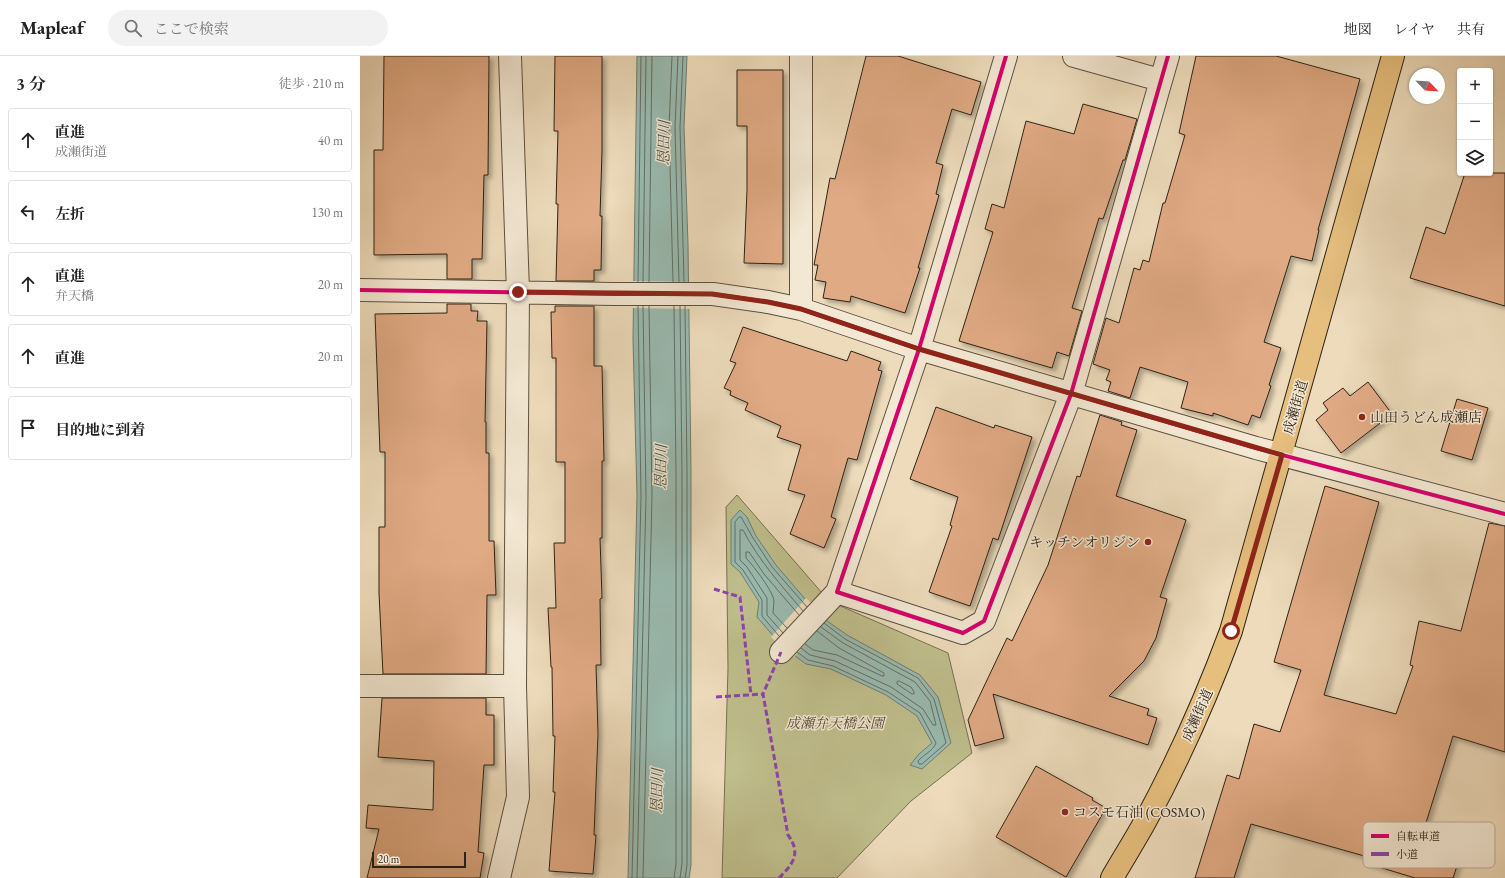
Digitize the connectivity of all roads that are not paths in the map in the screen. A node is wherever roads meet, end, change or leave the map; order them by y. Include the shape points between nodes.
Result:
1 (510, 56) edge
2 (801, 56) edge
3 (1006, 56) edge
4 (1074, 56) edge
5 (1168, 56) edge
6 (1392, 56) edge
7 (1160, 80) junction
8 (360, 290) edge
9 (518, 292) junction
10 (801, 309) junction
11 (919, 349) junction
12 (1071, 394) junction
13 (1282, 455) junction
14 (1505, 514) edge
15 (837, 592) junction
16 (781, 652) dead end
17 (360, 686) edge
18 (515, 686) junction
19 (499, 878) edge
20 (1112, 878) edge

1 - 9 street
2 - 10 street
3 - 11 street
4 - 7 street
5 - 7 street
6 - 13 main road, 成瀬街道
7 - 12 street
8 - 9 street
9 - 10 street via 712,294
9 - 18 street
10 - 11 street
11 - 12 street
11 - 15 street
12 - 13 street
12 - 15 street via 984,621 962,633
13 - 14 street
13 - 20 main road, 成瀬街道 via 1231,631 1214,676 1167,779
15 - 16 street
17 - 18 street
18 - 19 street via 518,796

